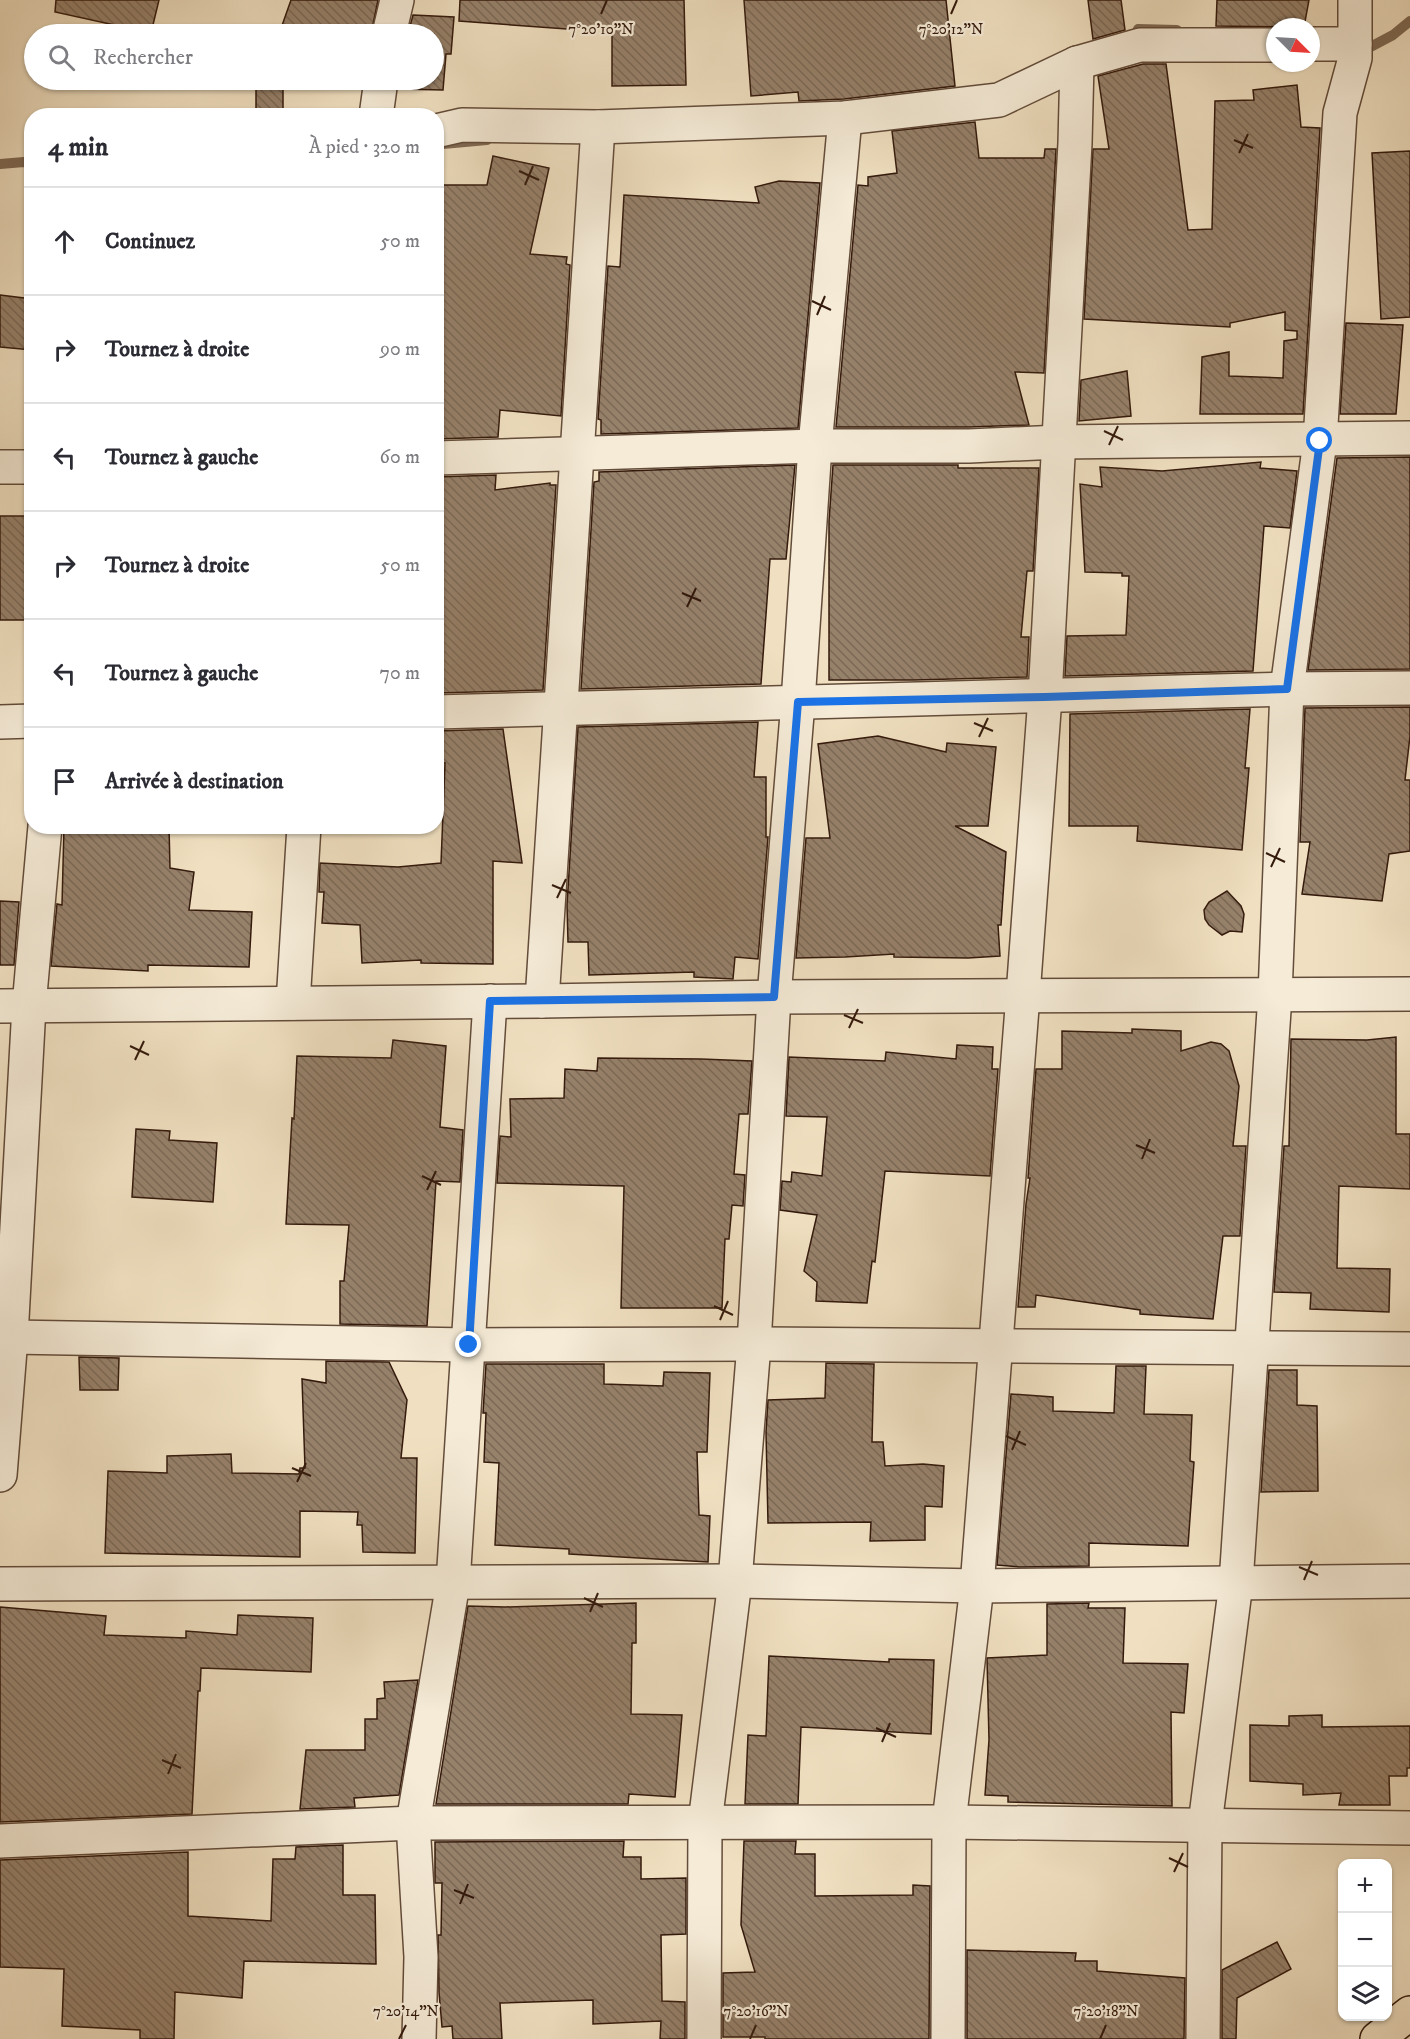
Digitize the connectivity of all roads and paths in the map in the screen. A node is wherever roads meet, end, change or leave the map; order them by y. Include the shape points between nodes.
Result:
1 (397, 0) edge
2 (1355, 0) edge
3 (391, 24) edge
4 (1266, 45) edge
5 (1320, 46) edge
6 (1355, 51) junction
7 (1077, 63) junction
8 (380, 90) edge
9 (377, 108) edge
10 (845, 118) junction
11 (598, 127) junction
12 (444, 129) edge
13 (1410, 438) edge
14 (1320, 441) junction
15 (1059, 442) junction
16 (815, 446) junction
17 (576, 455) junction
18 (444, 458) edge
19 (0, 467) edge
20 (24, 467) edge
21 (1410, 688) edge
22 (1287, 689) junction
23 (1045, 697) junction
24 (798, 702) junction
25 (561, 710) junction
26 (444, 712) edge
27 (0, 722) edge
28 (24, 722) edge
29 (44, 834) edge
30 (304, 834) edge
31 (1410, 994) edge
32 (1023, 995) junction
33 (1275, 995) junction
34 (774, 997) junction
35 (490, 1001) junction
36 (542, 1001) junction
37 (293, 1003) junction
38 (15, 1006) edge
39 (11, 1337) junction
40 (754, 1344) junction
41 (469, 1345) junction
42 (995, 1346) junction
43 (1250, 1347) junction
44 (1410, 1349) edge
45 (0, 1475) edge
46 (735, 1581) junction
47 (1410, 1581) edge
48 (453, 1583) junction
49 (1236, 1583) junction
50 (0, 1584) edge
51 (977, 1586) junction
52 (705, 1822) junction
53 (949, 1822) junction
54 (413, 1823) junction
55 (1205, 1824) junction
56 (1410, 1828) edge
57 (0, 1841) edge
58 (1410, 2013) edge
59 (419, 2039) edge
60 (704, 2039) edge
61 (948, 2039) edge
62 (1203, 2039) edge
63 (1377, 2039) edge

1 - 3 street
2 - 6 street
4 - 7 street via 1140,45
5 - 6 street
6 - 14 street via 1340,113
7 - 10 street via 999,100
7 - 15 street
8 - 9 street
10 - 11 street
10 - 16 street
11 - 12 street via 462,125
11 - 17 street
13 - 14 street
14 - 15 street
14 - 22 street
15 - 16 street
15 - 23 street
16 - 17 street
16 - 24 street
17 - 18 street
17 - 25 street
19 - 20 street
21 - 22 street
22 - 23 street
22 - 33 street
23 - 24 street
23 - 32 street
24 - 25 street
24 - 34 street
25 - 26 street
25 - 36 street
27 - 28 street
29 - 38 street
30 - 37 street
31 - 33 street
32 - 33 street
32 - 34 street
32 - 42 street
33 - 43 street
34 - 36 street
34 - 40 street
35 - 36 street
35 - 37 street
35 - 41 street
37 - 38 street
38 - 39 street
39 - 41 street
39 - 45 street
40 - 41 street
40 - 42 street
40 - 46 street
41 - 48 street
42 - 43 street
42 - 51 street
43 - 44 street
43 - 49 street
46 - 48 street
46 - 51 street
46 - 52 street
47 - 49 street
48 - 50 street
48 - 54 street
49 - 51 street
49 - 55 street
51 - 53 street
52 - 53 street
52 - 54 street
52 - 60 street
53 - 55 street
53 - 61 street
54 - 57 street
54 - 59 street via 421,1957
55 - 56 street
55 - 62 street
58 - 63 main road

